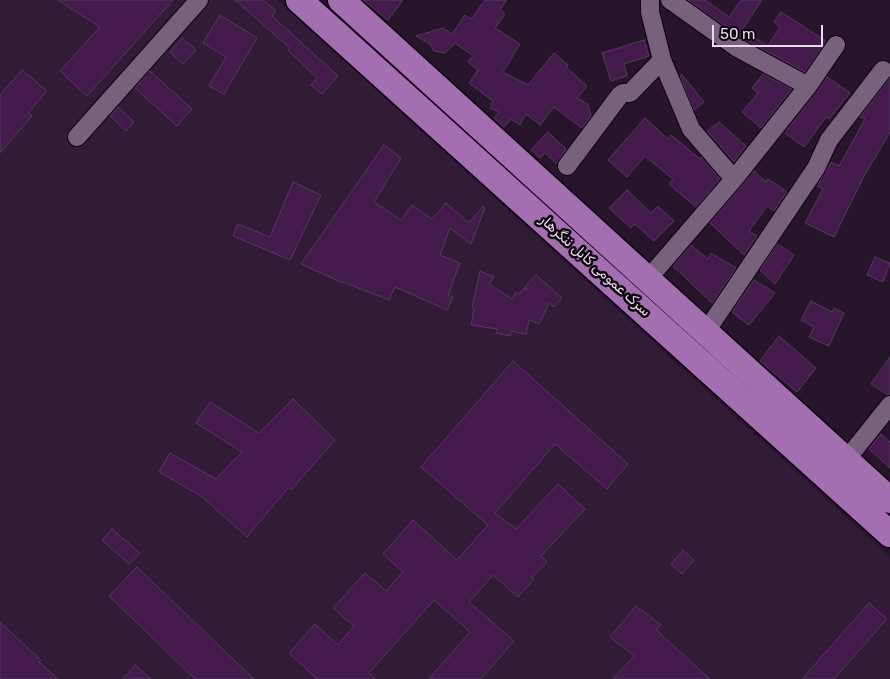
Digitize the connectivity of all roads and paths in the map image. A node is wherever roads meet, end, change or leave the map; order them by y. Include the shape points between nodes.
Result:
1 (199, 0) edge
2 (299, 0) edge
3 (342, 0) edge
4 (650, 0) edge
5 (670, 0) edge
6 (836, 45) dead end
7 (662, 60) junction
8 (883, 70) dead end
9 (808, 86) junction
10 (77, 137) dead end
11 (567, 166) dead end
12 (734, 179) junction
13 (647, 280) junction
14 (705, 333) junction
15 (890, 405) edge
16 (846, 460) junction
17 (890, 500) edge
18 (890, 534) edge

1 - 10 street
2 - 18 highway, سرک عمومی کابل ننگرهار
3 - 13 highway, سرک عمومی کابل ننگرهار
4 - 7 street
5 - 9 street via 736,47
6 - 9 street
7 - 11 street via 630,93 620,95
7 - 12 street via 691,129
8 - 14 street via 829,140 816,168
9 - 12 street
12 - 13 street
13 - 14 highway, سرک عمومی کابل ننگرهار
14 - 16 highway, سرک عمومی کابل ننگرهار
15 - 16 street
16 - 17 highway, سرک عمومی کابل ننگرهار

